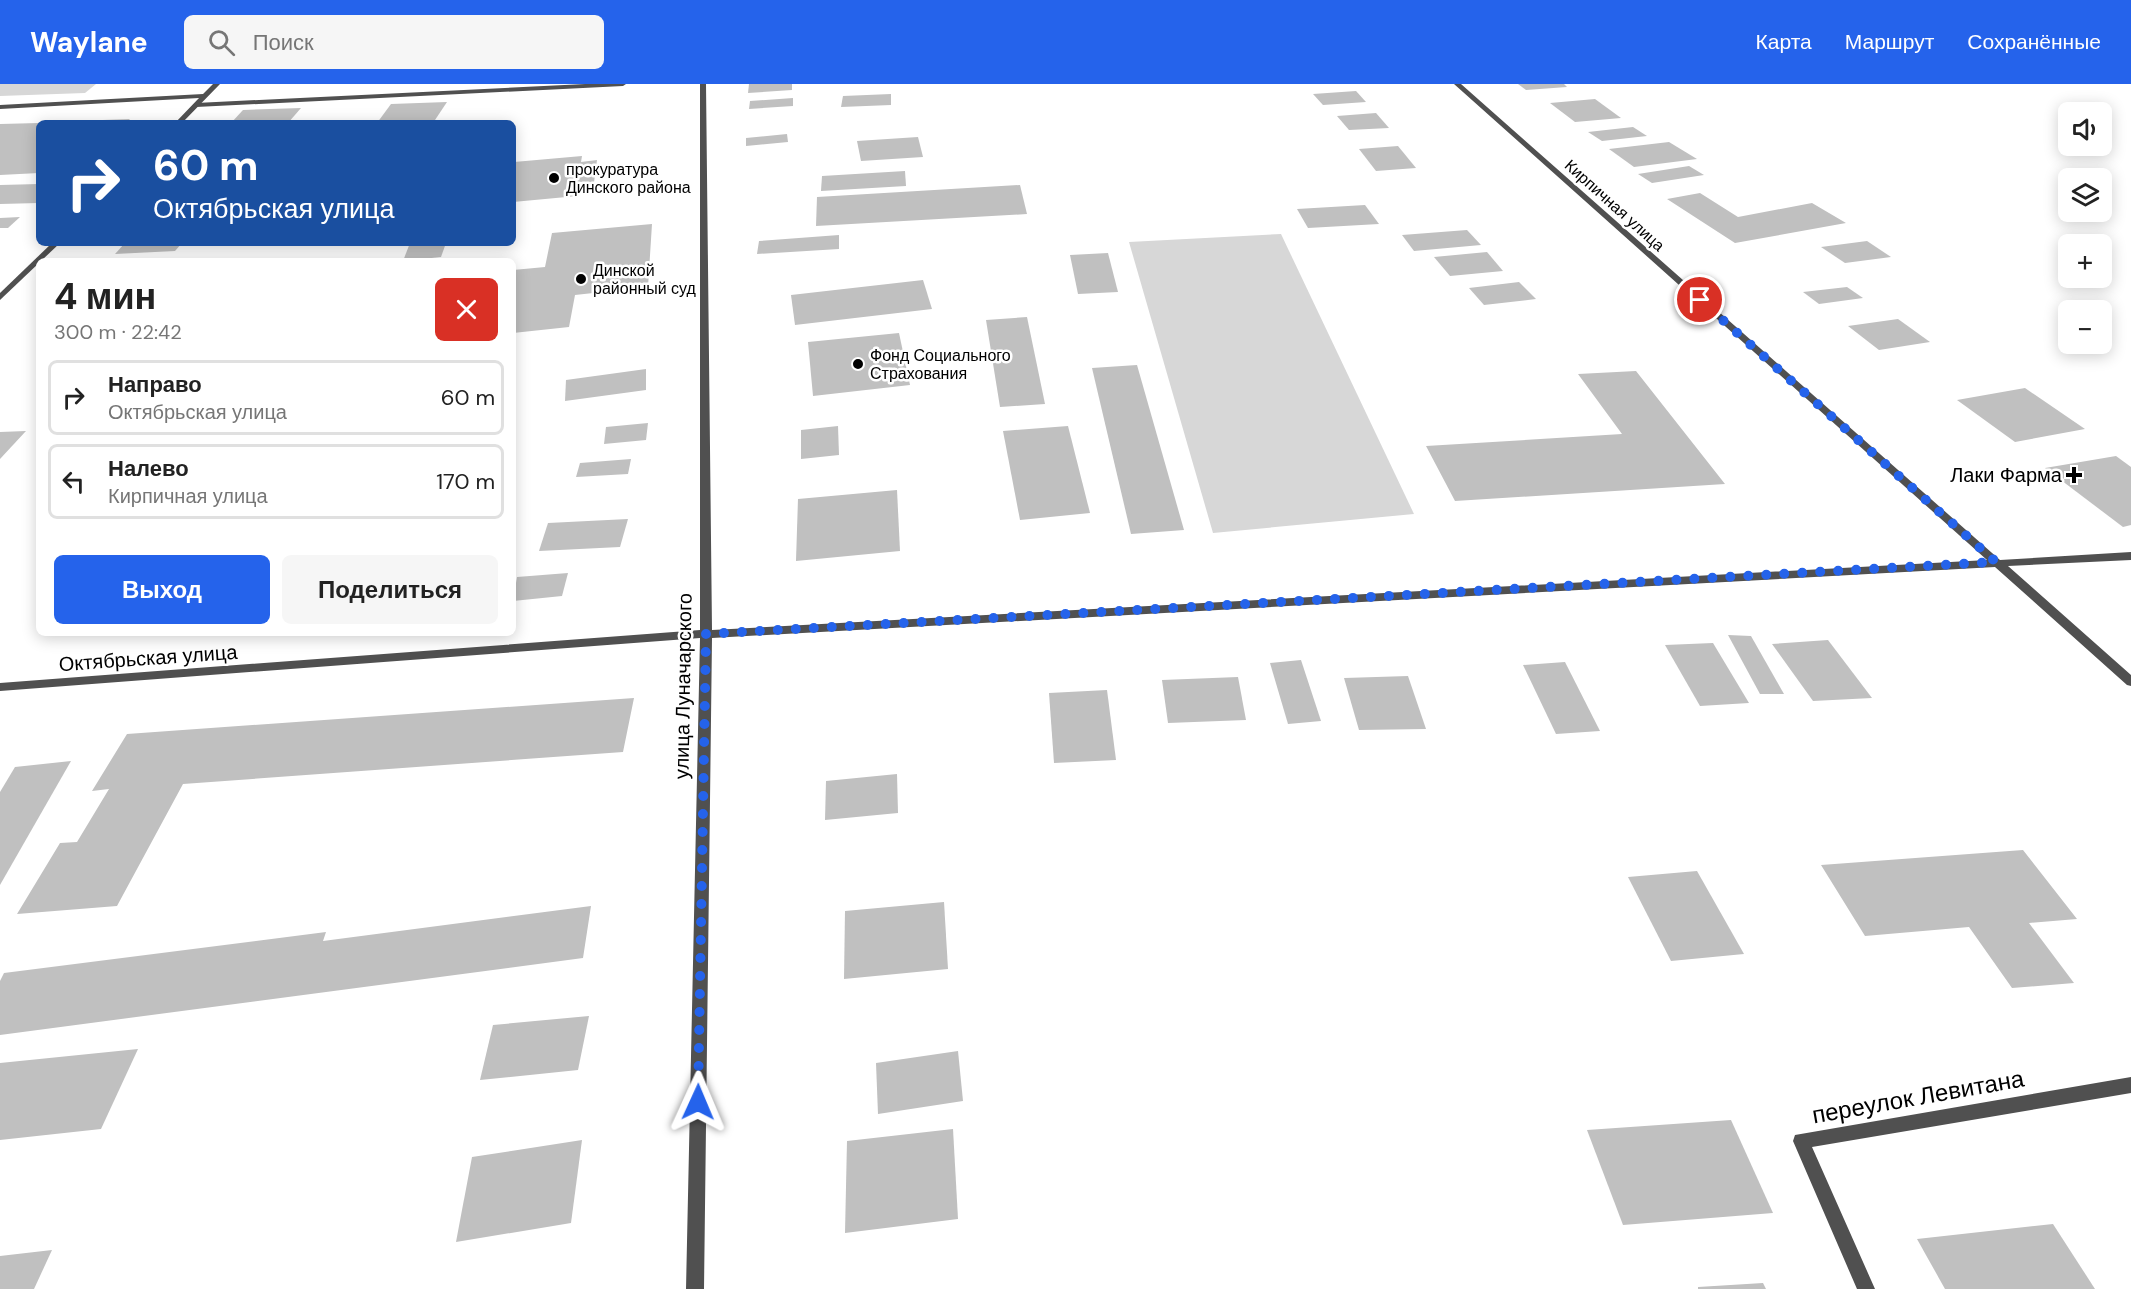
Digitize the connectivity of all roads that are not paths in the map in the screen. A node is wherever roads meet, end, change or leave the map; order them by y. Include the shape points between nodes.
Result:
1 (217, 84) edge
2 (623, 84) edge
3 (704, 84) edge
4 (1457, 84) edge
5 (206, 96) junction
6 (196, 105) junction
7 (0, 107) edge
8 (181, 120) edge
9 (53, 246) edge
10 (41, 258) edge
11 (36, 263) edge
12 (0, 298) edge
13 (2131, 556) edge
14 (1996, 562) junction
15 (706, 634) junction
16 (2131, 682) edge
17 (0, 687) edge
18 (2131, 1085) edge
19 (695, 1289) edge
20 (1866, 1289) edge

1 - 5 street
2 - 6 street
3 - 15 street, улица Луначарского
4 - 14 street, Кирпичная улица
5 - 6 street
5 - 7 street
6 - 8 street
9 - 10 street
11 - 12 street
13 - 14 street, Октябрьская улица
14 - 15 street, Октябрьская улица
14 - 16 street, Кирпичная улица
15 - 17 street, Октябрьская улица
15 - 19 street, улица Луначарского
18 - 20 street, переулок Левитана via 1801,1141

